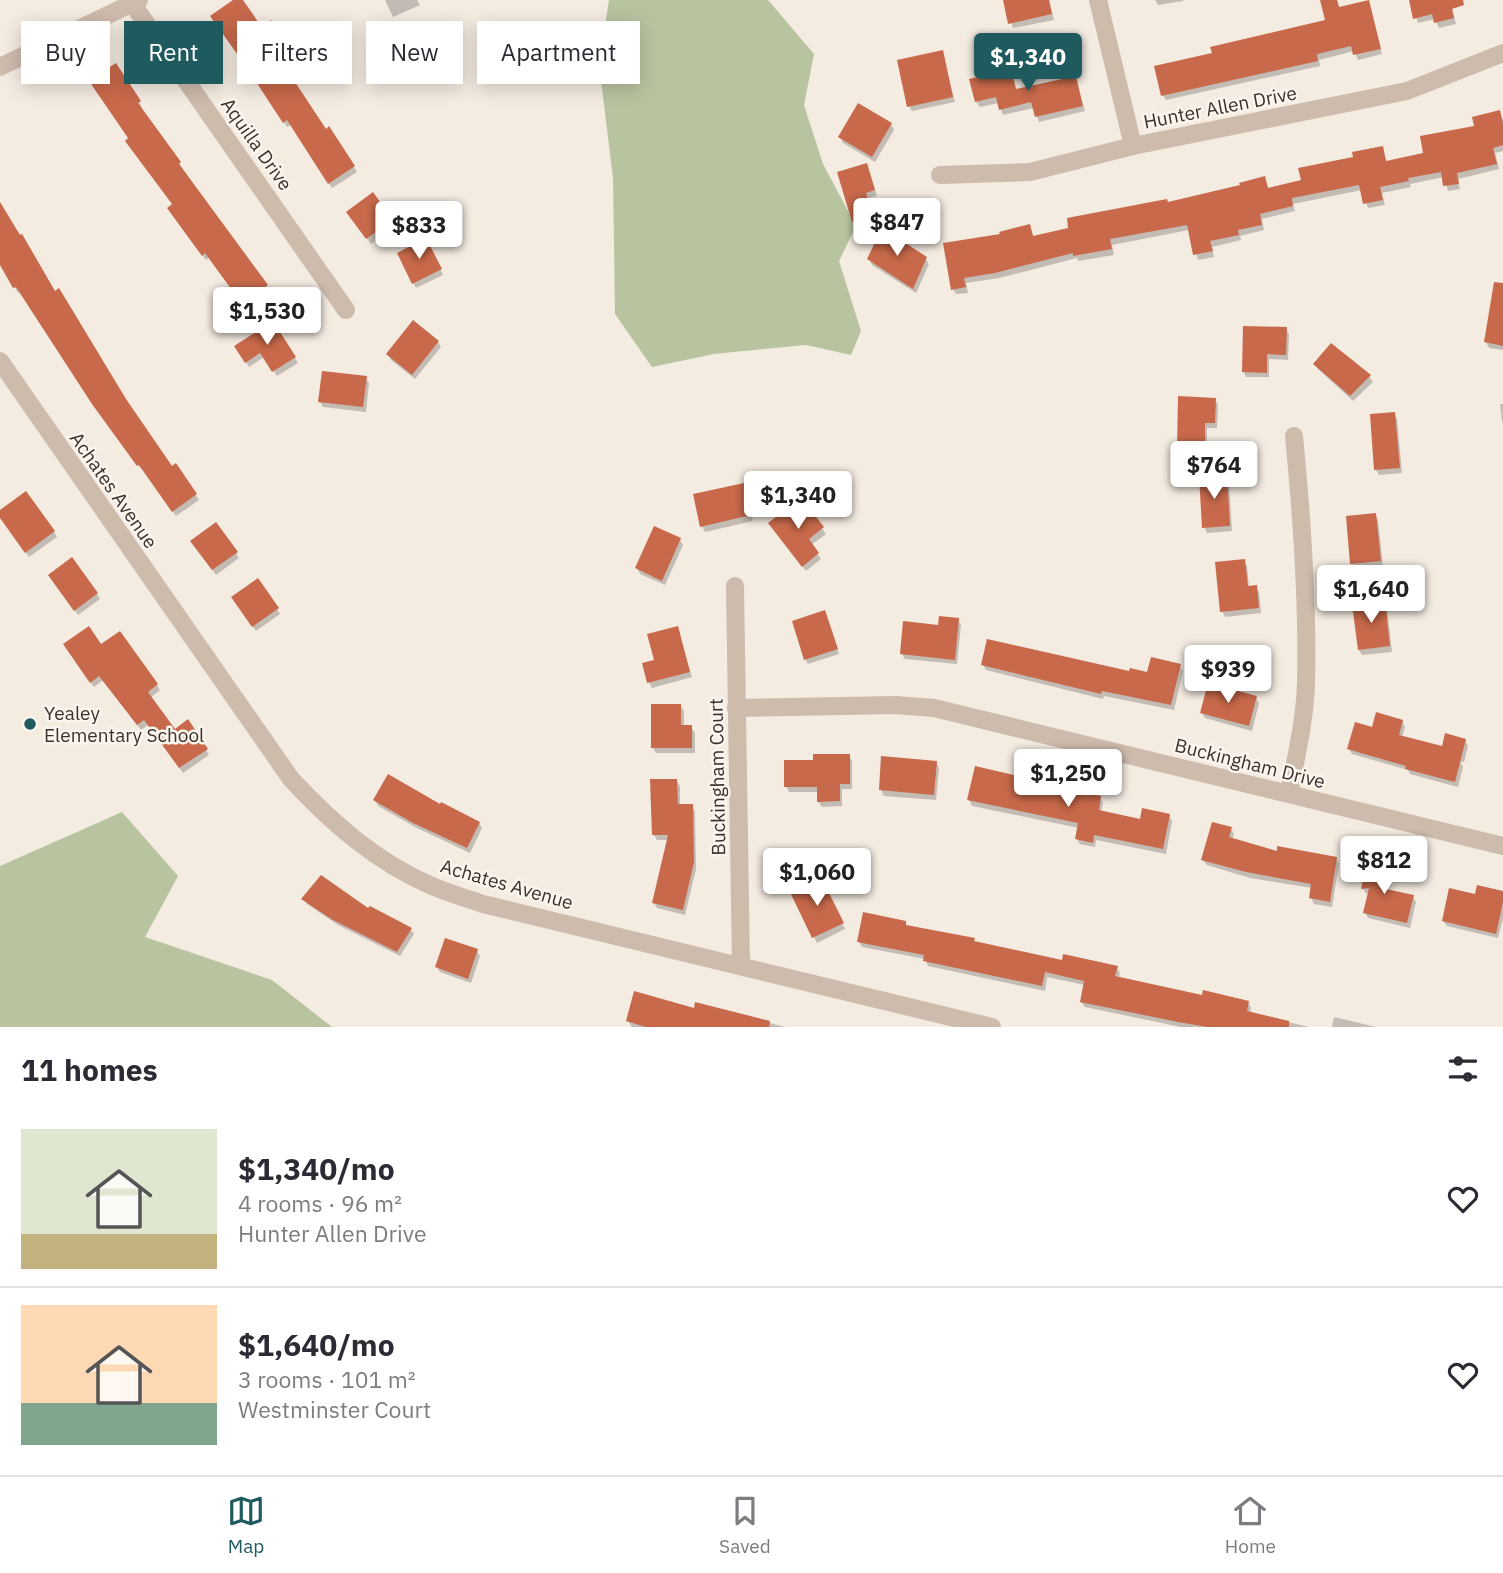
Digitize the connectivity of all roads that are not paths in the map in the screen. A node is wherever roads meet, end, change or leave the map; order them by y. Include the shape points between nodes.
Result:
1 (1098, 0) edge
2 (136, 2) edge
3 (1503, 54) edge
4 (0, 66) edge
5 (1133, 146) junction
6 (940, 176) dead end
7 (346, 310) dead end
8 (0, 361) edge
9 (1294, 436) dead end
10 (735, 586) dead end
11 (736, 708) junction
12 (1289, 794) junction
13 (1503, 846) edge
14 (741, 966) junction
15 (992, 1027) edge

1 - 5 street
2 - 4 street
2 - 7 street, Aquilla Drive
3 - 5 street, Hunter Allen Drive via 1407,91
5 - 6 street, Hunter Allen Drive via 1030,172
8 - 14 street, Achates Avenue via 291,779 323,814 394,867 432,886 483,904
9 - 12 street via 1303,530 1306,684
10 - 11 street, Buckingham Court
11 - 12 street, Buckingham Drive via 934,708
11 - 14 street, Buckingham Court
12 - 13 street, Buckingham Drive
14 - 15 street, Achates Avenue

